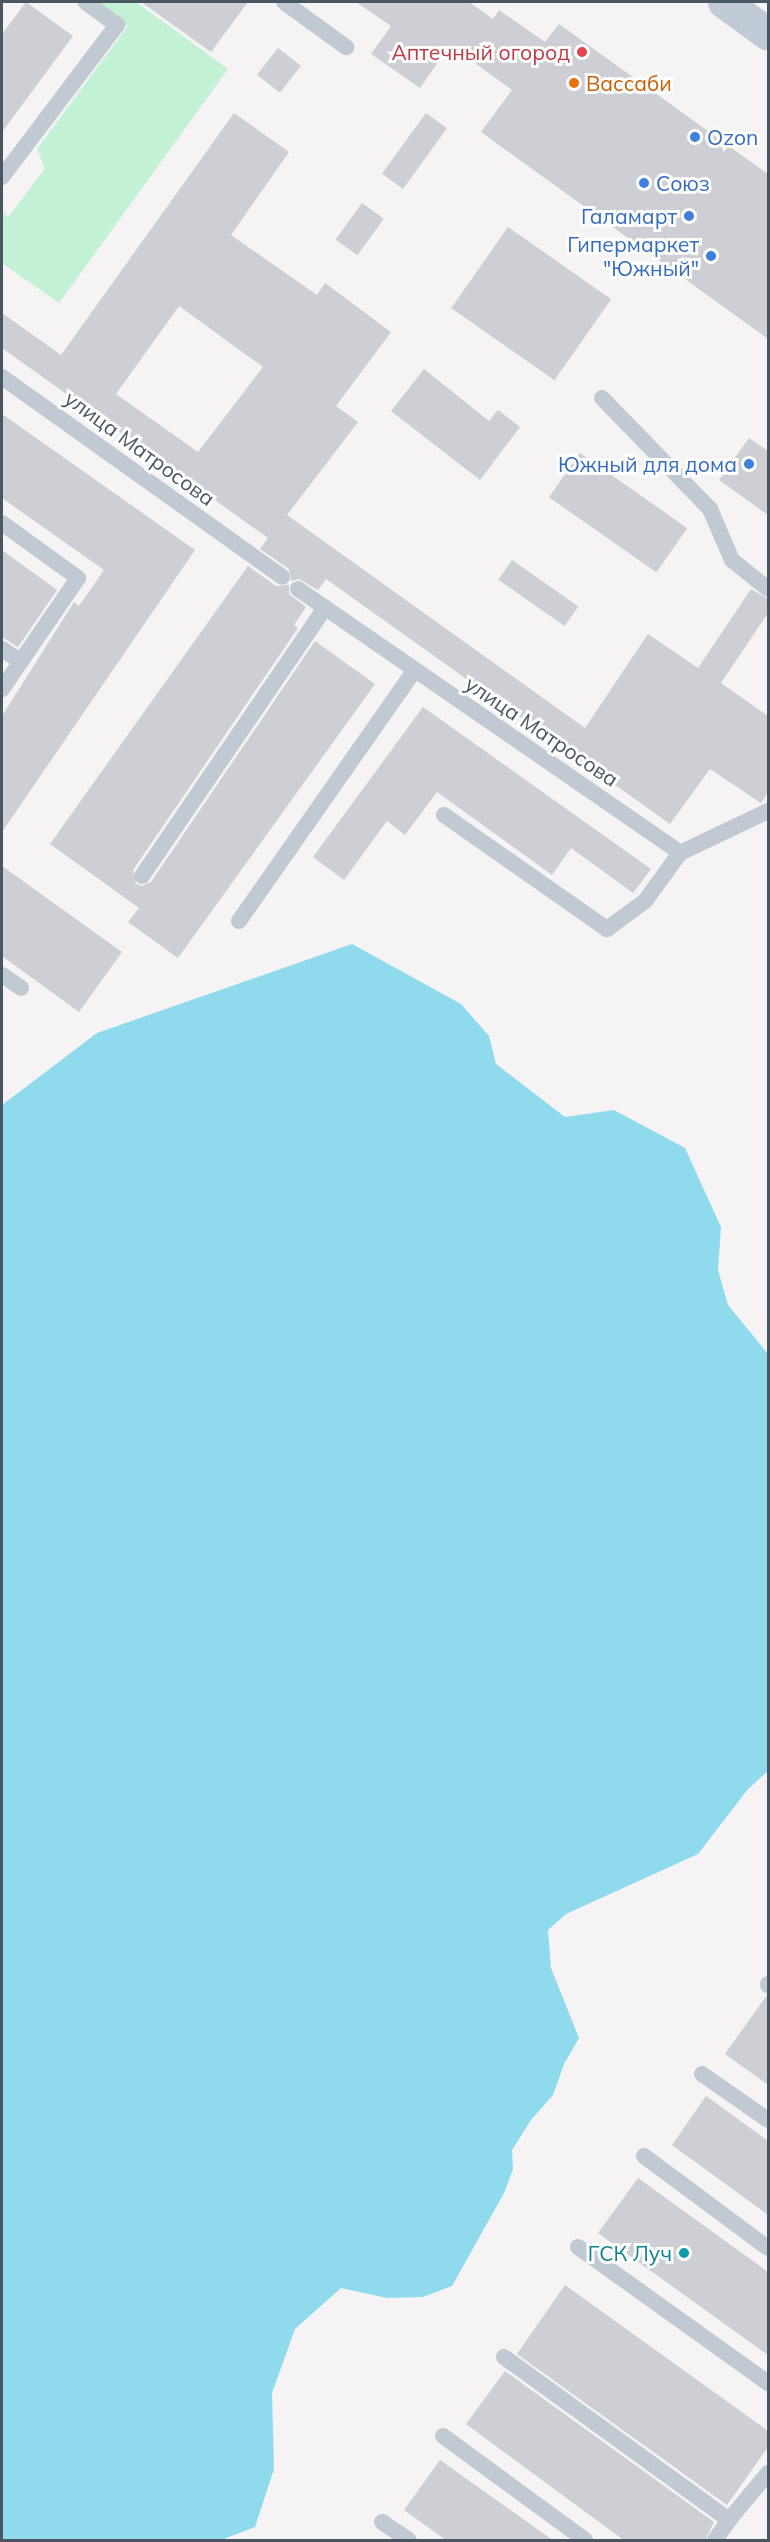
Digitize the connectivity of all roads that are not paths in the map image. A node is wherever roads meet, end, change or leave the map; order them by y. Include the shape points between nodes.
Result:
1 (85, 2) edge
2 (284, 2) edge
3 (723, 2) edge
4 (768, 34) edge
5 (346, 46) dead end
6 (2, 177) edge
7 (2, 377) edge
8 (602, 398) dead end
9 (2, 523) edge
10 (282, 577) dead end
11 (298, 589) dead end
12 (768, 589) edge
13 (325, 608) junction
14 (2, 649) edge
15 (21, 662) junction
16 (414, 671) junction
17 (2, 689) edge
18 (768, 811) edge
19 (444, 815) dead end
20 (680, 853) junction
21 (142, 876) dead end
22 (239, 921) dead end
23 (2, 975) edge
24 (21, 988) dead end
25 (702, 2074) dead end
26 (768, 2120) edge
27 (644, 2156) dead end
28 (578, 2247) dead end
29 (768, 2248) edge
30 (504, 2357) dead end
31 (768, 2383) edge
32 (443, 2436) dead end
33 (768, 2473) edge
34 (729, 2520) junction
35 (382, 2522) dead end
36 (409, 2541) edge
37 (585, 2541) edge
38 (715, 2541) edge

1 - 6 lane via 117,25
2 - 5 lane
3 - 4 main road
7 - 10 lane, улица Матросова
8 - 12 lane via 710,508 732,560
9 - 15 lane via 78,578
11 - 13 lane, улица Матросова
13 - 16 lane, улица Матросова
13 - 21 lane
14 - 15 lane
15 - 17 lane
16 - 20 lane, улица Матросова
16 - 22 lane
18 - 20 lane
19 - 20 lane via 607,929 645,901
23 - 24 lane
25 - 26 lane
27 - 29 lane
28 - 31 lane
30 - 34 lane
32 - 37 lane
33 - 34 lane
34 - 38 lane
35 - 36 lane

